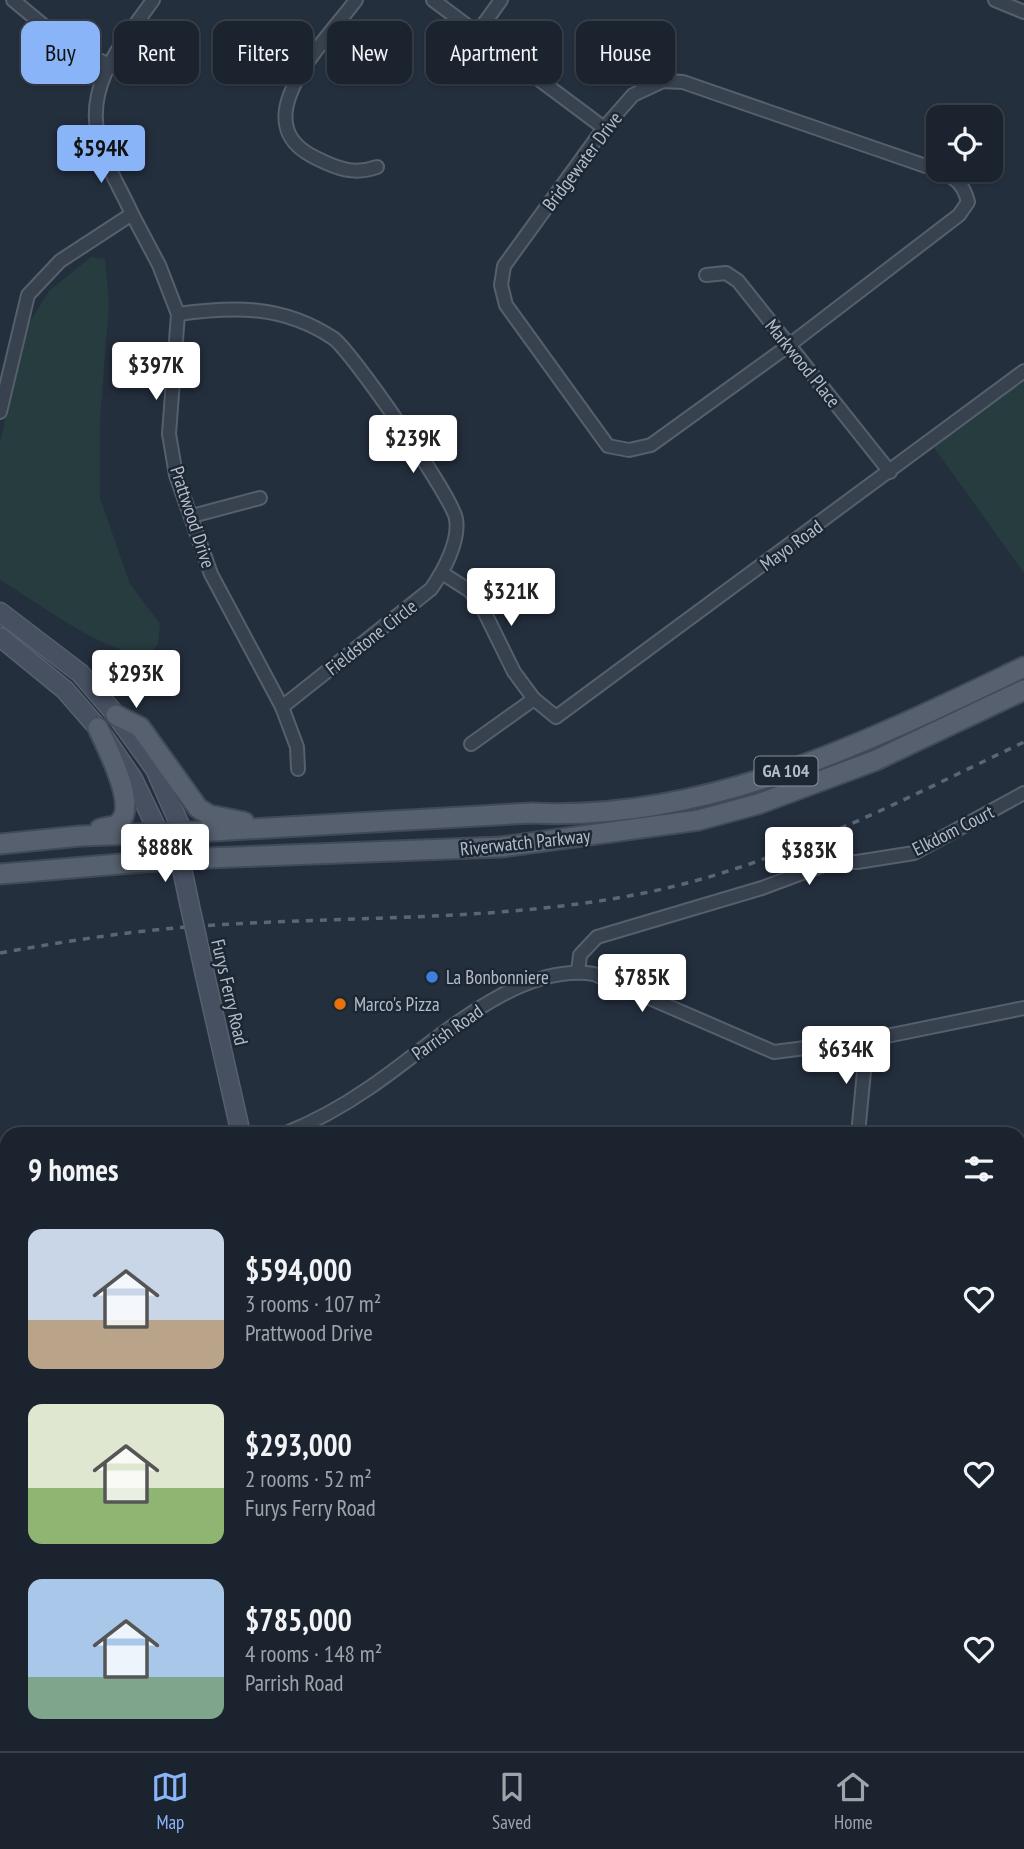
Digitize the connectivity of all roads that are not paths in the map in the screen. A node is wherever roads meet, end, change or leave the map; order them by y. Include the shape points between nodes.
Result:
1 (13, 0) edge
2 (153, 0) edge
3 (356, 0) edge
4 (433, 0) edge
5 (501, 0) edge
6 (995, 0) edge
7 (1024, 12) edge
8 (463, 21) edge
9 (486, 21) edge
10 (107, 64) junction
11 (546, 84) edge
12 (604, 128) junction
13 (377, 167) dead end
14 (132, 214) junction
15 (706, 275) dead end
16 (178, 314) junction
17 (788, 346) junction
18 (1024, 370) edge
19 (0, 412) edge
20 (890, 472) junction
21 (260, 498) dead end
22 (192, 516) junction
23 (442, 573) junction
24 (0, 612) edge
25 (0, 637) edge
26 (1024, 667) edge
27 (1024, 690) edge
28 (534, 699) junction
29 (282, 707) junction
30 (116, 715) junction
31 (98, 728) junction
32 (471, 744) dead end
33 (298, 769) dead end
34 (1024, 793) edge
35 (272, 828) junction
36 (158, 831) junction
37 (183, 832) junction
38 (80, 836) junction
39 (0, 844) edge
40 (180, 859) junction
41 (0, 874) edge
42 (578, 972) junction
43 (1024, 1008) edge
44 (867, 1040) junction
45 (239, 1127) edge
46 (297, 1127) edge
47 (859, 1127) edge

1 - 10 street via 66,44
2 - 10 street, Prattwood Drive
3 - 13 street via 290,88 284,117 288,135 303,152 359,173
4 - 8 street
5 - 9 street
6 - 7 street
10 - 14 street, Prattwood Drive via 95,113 99,142
11 - 12 street
12 - 17 street, Bridgewater Drive via 504,266 501,285 506,305 608,446 629,450 652,445
12 - 17 street, Bridgewater Drive via 647,86 683,82 957,179 968,202 959,215
14 - 16 street, Prattwood Drive
14 - 19 street via 60,261 29,295
15 - 17 street, Markwood Place via 726,273 738,281
16 - 22 street, Prattwood Drive via 169,434 176,475
16 - 23 street, Fieldstone Circle via 254,308 335,339 450,500 457,521
17 - 20 street, Markwood Place
18 - 20 street, Mayo Road
20 - 28 street, Mayo Road via 556,716
21 - 22 street
22 - 29 street, Prattwood Drive via 211,574
23 - 28 street via 470,591
23 - 29 street, Fieldstone Circle via 414,604
24 - 30 main road via 80,673
25 - 31 main road, Furys Ferry Road via 65,690
26 - 35 main road, Riverwatch Parkway / GA 104 via 870,740 756,782 694,797 579,815 532,813
27 - 40 main road, Riverwatch Parkway / GA 104 via 874,761 758,804 699,820 500,847
28 - 32 street
29 - 33 street, Prattwood Drive via 298,747
30 - 35 main road via 140,727 198,808 209,815
30 - 37 main road via 155,769
31 - 36 main road, Furys Ferry Road via 133,779
31 - 38 main road via 119,775 123,817 116,825
34 - 42 street, Elkdom Court via 914,853 832,862 597,937 580,955
35 - 37 main road, Riverwatch Parkway / GA 104
36 - 37 main road, Riverwatch Parkway / GA 104
36 - 38 main road, Riverwatch Parkway / GA 104
36 - 40 main road, Furys Ferry Road
37 - 40 main road, Furys Ferry Road
38 - 39 main road, Riverwatch Parkway / GA 104
40 - 41 main road, Riverwatch Parkway / GA 104
40 - 45 main road, Furys Ferry Road, bridge
42 - 44 street, Parrish Road via 594,974 774,1052
42 - 46 street, Parrish Road via 535,982 492,1001 369,1089
43 - 44 street, Parrish Road
44 - 47 street

